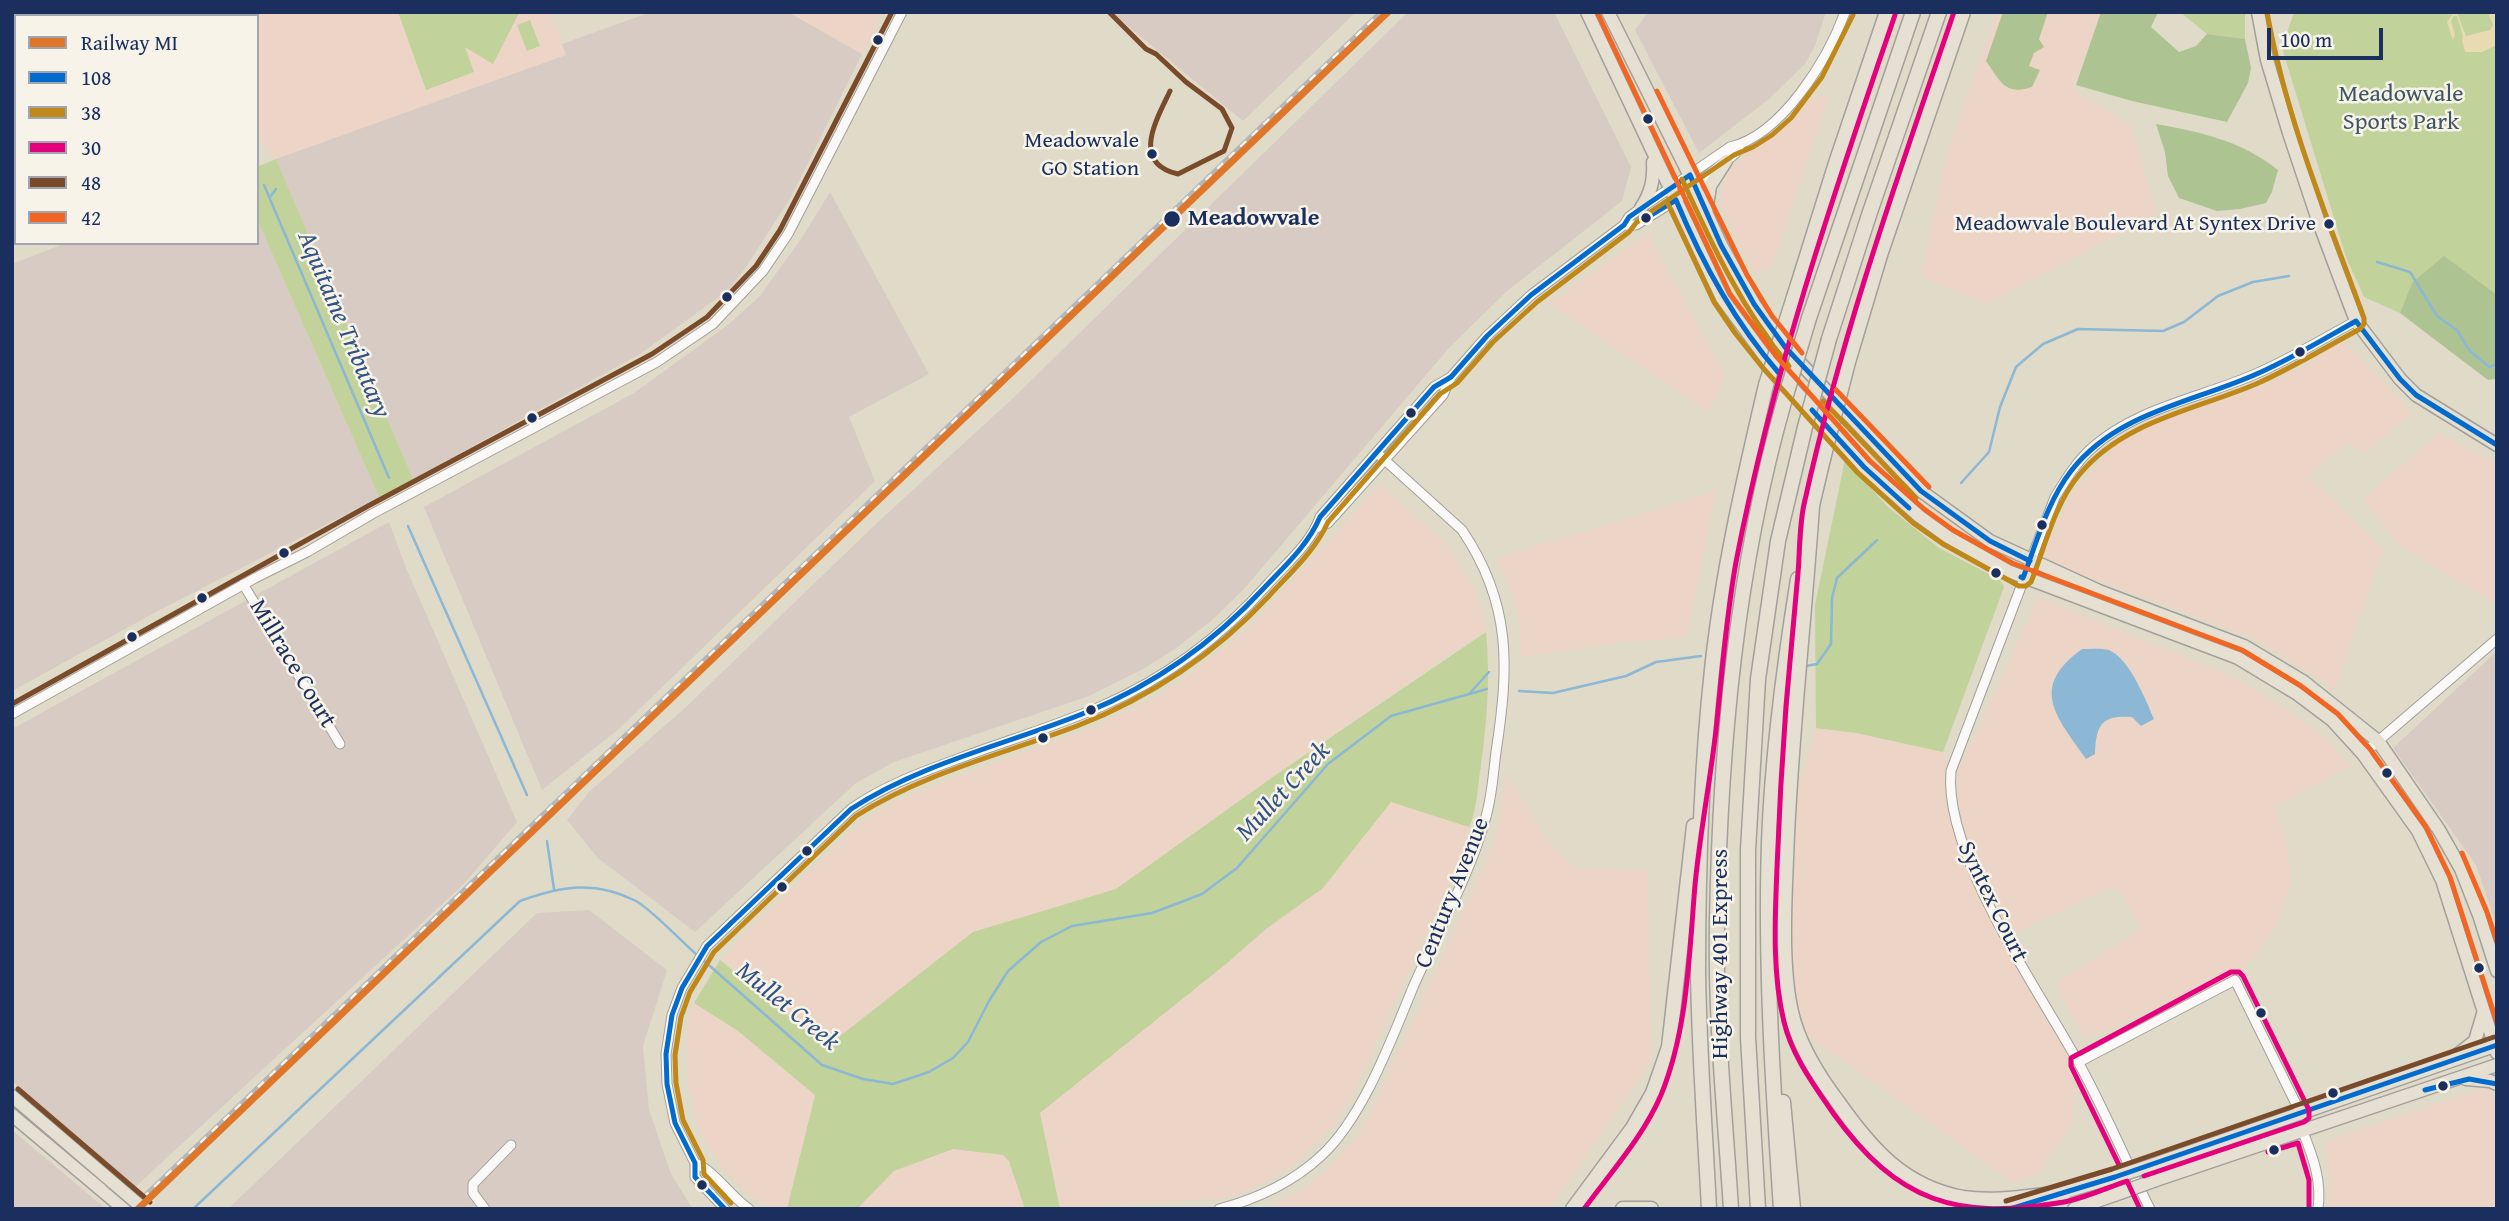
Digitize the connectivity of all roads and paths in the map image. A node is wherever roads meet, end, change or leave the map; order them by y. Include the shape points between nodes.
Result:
1 (902, 12) edge
2 (1587, 12) edge
3 (1608, 12) edge
4 (1845, 12) edge
5 (1887, 12) edge
6 (1913, 12) edge
7 (1939, 12) edge
8 (1963, 12) edge
9 (2258, 12) edge
10 (1740, 145) junction
11 (1653, 154) junction
12 (1726, 161) junction
13 (1692, 180) junction
14 (1672, 195) junction
15 (1640, 208) junction
16 (1706, 214) junction
17 (1624, 225) junction
18 (2356, 321) junction
19 (2497, 445) edge
20 (1381, 456) junction
21 (1812, 506) junction
22 (2030, 561) junction
23 (2023, 579) junction
24 (243, 584) junction
25 (2497, 639) edge
26 (12, 714) edge
27 (1707, 731) junction
28 (2378, 741) junction
29 (340, 744) dead end
30 (2363, 754) junction
31 (1768, 965) junction
32 (2497, 971) edge
33 (2483, 1010) junction
34 (2496, 1048) edge
35 (2078, 1062) junction
36 (2441, 1064) junction
37 (2497, 1065) edge
38 (2459, 1079) junction
39 (2497, 1084) edge
40 (12, 1096) edge
41 (2301, 1114) junction
42 (12, 1115) edge
43 (2303, 1132) junction
44 (511, 1145) dead end
45 (695, 1163) junction
46 (106, 1185) junction
47 (729, 1193) junction
48 (2064, 1193) junction
49 (734, 1205) edge
50 (720, 1207) edge
51 (124, 1209) edge
52 (144, 1209) edge
53 (485, 1209) edge
54 (749, 1209) edge
55 (1219, 1209) edge
56 (1573, 1209) edge
57 (1623, 1209) edge
58 (1651, 1209) edge
59 (1709, 1209) edge
60 (1731, 1209) edge
61 (1758, 1209) edge
62 (1781, 1209) edge
63 (1793, 1209) edge
64 (2010, 1209) edge
65 (2074, 1209) edge
66 (2150, 1209) edge
67 (2318, 1209) edge

1 - 24 street via 788,234 763,271 713,324 657,362
2 - 11 main road
3 - 13 main road
4 - 10 street via 1829,51 1804,89 1773,121
5 - 27 highway, bridge via 1766,385 1725,573
6 - 60 highway, Highway 401 Express, bridge via 1809,318 1770,449 1743,589 1731,680 1717,936
7 - 61 highway, Highway 401 Express, bridge via 1829,339 1778,541 1758,679 1750,811 1746,967
8 - 21 highway, bridge via 1880,255
9 - 18 main road via 2285,121
10 - 12 street
10 - 13 street via 1730,147
11 - 14 main road
11 - 15 main road via 1654,178
12 - 13 street
12 - 16 main road via 1710,186
13 - 14 street
13 - 16 main road
14 - 15 street
14 - 17 street via 1636,225
14 - 23 main road via 1722,298 1742,328 1864,467 1948,537
15 - 17 street
16 - 22 main road via 1754,304 1785,348 1835,402 1921,491 1990,541
17 - 20 street via 1531,295 1451,377 1443,395
18 - 19 main road via 2416,395
18 - 22 street, Syntex Court via 2259,373 2116,429 2070,472
20 - 45 street via 1328,523 1316,528 1254,599 1181,663 1103,706 907,778 864,799 707,946 672,1015 666,1054 675,1123
20 - 55 street, Century Avenue via 1462,530 1495,594 1504,636 1504,677 1486,819 1365,1096 1346,1128 1322,1155 1288,1181 1244,1203
21 - 31 highway via 1780,693 1769,840
21 - 48 highway via 1789,779 1784,915 1793,1022 1818,1076 1863,1139 1911,1179 1965,1198
22 - 23 street, Syntex Court
22 - 28 main road via 2244,646 2304,682
23 - 30 main road via 2238,658 2332,720
23 - 35 street, Syntex Court via 1960,742 1948,789 1955,823 1981,888
24 - 26 street
24 - 29 street, Millrace Court
25 - 28 street
27 - 56 highway via 1669,1047 1653,1093 1633,1128
27 - 59 highway via 1698,972
28 - 30 street
28 - 32 main road via 2461,869
30 - 33 main road via 2418,831 2442,880
31 - 62 highway
31 - 63 highway
33 - 34 main road
33 - 36 main road via 2475,1041
34 - 36 main road
35 - 41 street via 2235,980
35 - 66 street, Syntex Court
36 - 41 main road
37 - 38 main road
38 - 39 main road
38 - 43 main road
40 - 46 main road
41 - 48 main road, bridge
42 - 46 main road
43 - 65 main road, bridge
43 - 67 street via 2318,1181
44 - 53 street via 473,1184 473,1193
45 - 47 street via 708,1168
45 - 50 street via 695,1177
46 - 51 main road
46 - 52 main road, bridge
47 - 49 street
47 - 50 street
48 - 64 main road
49 - 54 street
57 - 58 highway

